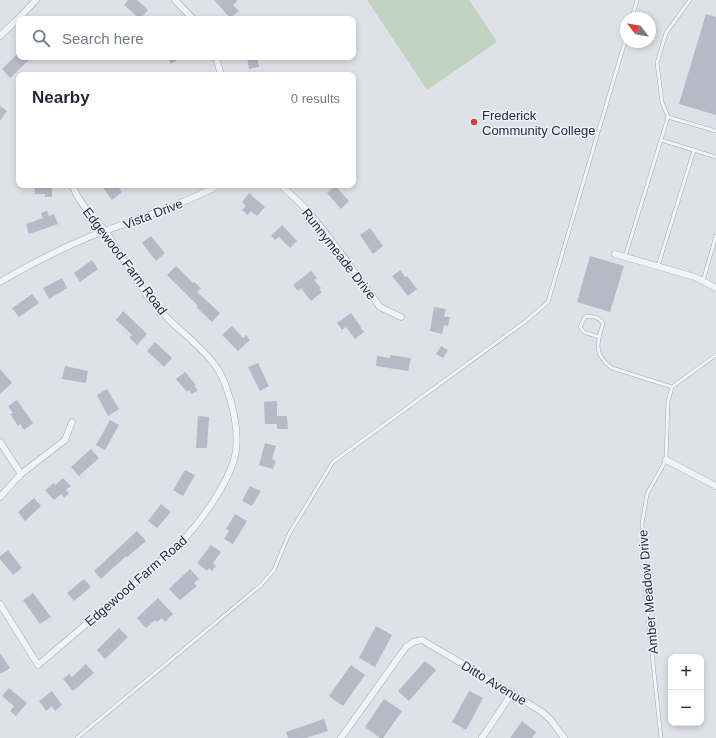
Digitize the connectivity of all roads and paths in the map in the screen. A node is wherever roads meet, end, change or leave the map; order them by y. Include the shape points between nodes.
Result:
1 (36, 0) edge
2 (175, 0) edge
3 (637, 0) edge
4 (690, 0) edge
5 (634, 12) edge
6 (21, 16) edge
7 (190, 16) edge
8 (16, 21) edge
9 (0, 36) edge
10 (623, 48) edge
11 (217, 60) edge
12 (220, 72) edge
13 (668, 117) junction
14 (716, 131) edge
15 (661, 140) junction
16 (694, 150) junction
17 (716, 157) edge
18 (73, 188) edge
19 (213, 188) edge
20 (284, 188) edge
21 (106, 232) junction
22 (716, 236) edge
23 (615, 254) dead end
24 (625, 257) junction
25 (658, 266) junction
26 (703, 281) junction
27 (0, 282) edge
28 (716, 288) edge
29 (401, 317) dead end
30 (598, 337) junction
31 (716, 355) edge
32 (672, 387) junction
33 (72, 422) dead end
34 (0, 442) edge
35 (666, 460) junction
36 (21, 474) junction
37 (716, 486) edge
38 (0, 497) edge
39 (0, 604) edge
40 (512, 693) junction
41 (78, 738) edge
42 (341, 738) edge
43 (482, 738) edge
44 (564, 738) edge
45 (661, 738) edge

1 - 6 street
2 - 7 street
3 - 5 lane
4 - 13 lane via 666,33 658,63 662,102
8 - 9 street
10 - 41 lane via 548,302 526,321 334,462 289,534 274,570 262,585
11 - 12 street
13 - 14 lane
13 - 15 lane
15 - 16 lane
15 - 24 lane
16 - 17 lane
16 - 25 lane
18 - 21 street, Edgewood Farm Road via 89,214
19 - 21 street, Vista Drive
20 - 29 street, Runnymeade Drive via 331,240 380,307
21 - 27 street, Vista Drive via 29,264
21 - 39 street, Edgewood Farm Road via 154,304 215,365 227,388 233,408 236,451 230,470 213,502 190,533 38,665
22 - 26 lane
23 - 24 street
24 - 25 street
25 - 26 street
26 - 28 street
30 - 30 lane via 603,323 598,318 585,317 580,327 584,332
30 - 32 lane via 600,357 612,368
31 - 32 lane
32 - 35 lane, Amber Meadow Drive via 668,400
33 - 36 street via 65,440
34 - 36 street
35 - 37 street
35 - 45 lane, Amber Meadow Drive via 647,494 642,524 646,597
36 - 38 street
40 - 42 street, Ditto Avenue via 422,640 416,640 406,647
40 - 43 street
40 - 44 street, Ditto Avenue via 542,712

